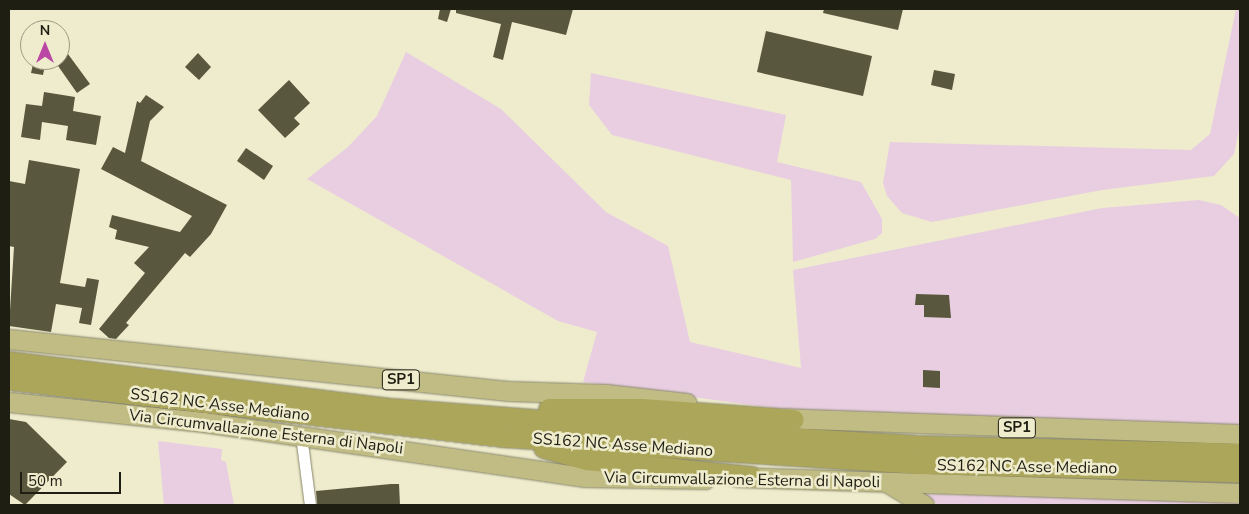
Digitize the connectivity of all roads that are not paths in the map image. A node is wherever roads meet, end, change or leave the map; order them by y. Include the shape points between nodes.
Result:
1 (9, 339) edge
2 (9, 362) edge
3 (9, 380) edge
4 (9, 402) edge
5 (393, 409) junction
6 (794, 420) junction
7 (1240, 434) edge
8 (301, 435) junction
9 (501, 437) junction
10 (1240, 454) edge
11 (1240, 472) edge
12 (752, 477) junction
13 (885, 482) junction
14 (1240, 493) edge
15 (310, 505) edge
16 (924, 505) edge

1 - 6 main road, SP1 via 508,391 606,394
2 - 5 highway, SS162 NC Asse Mediano
3 - 9 highway, SS162 NC Asse Mediano
4 - 8 main road, Via Circumvallazione Esterna di Napoli
5 - 6 highway via 642,410
5 - 10 highway, SS162 NC Asse Mediano via 918,446
6 - 7 main road, SP1
8 - 12 main road, Via Circumvallazione Esterna di Napoli via 585,477 646,481
8 - 15 street
9 - 11 highway, SS162 NC Asse Mediano via 924,464
9 - 12 highway via 587,460
12 - 13 main road, Via Circumvallazione Esterna di Napoli
13 - 14 main road, Via Circumvallazione Esterna di Napoli
13 - 16 main road

